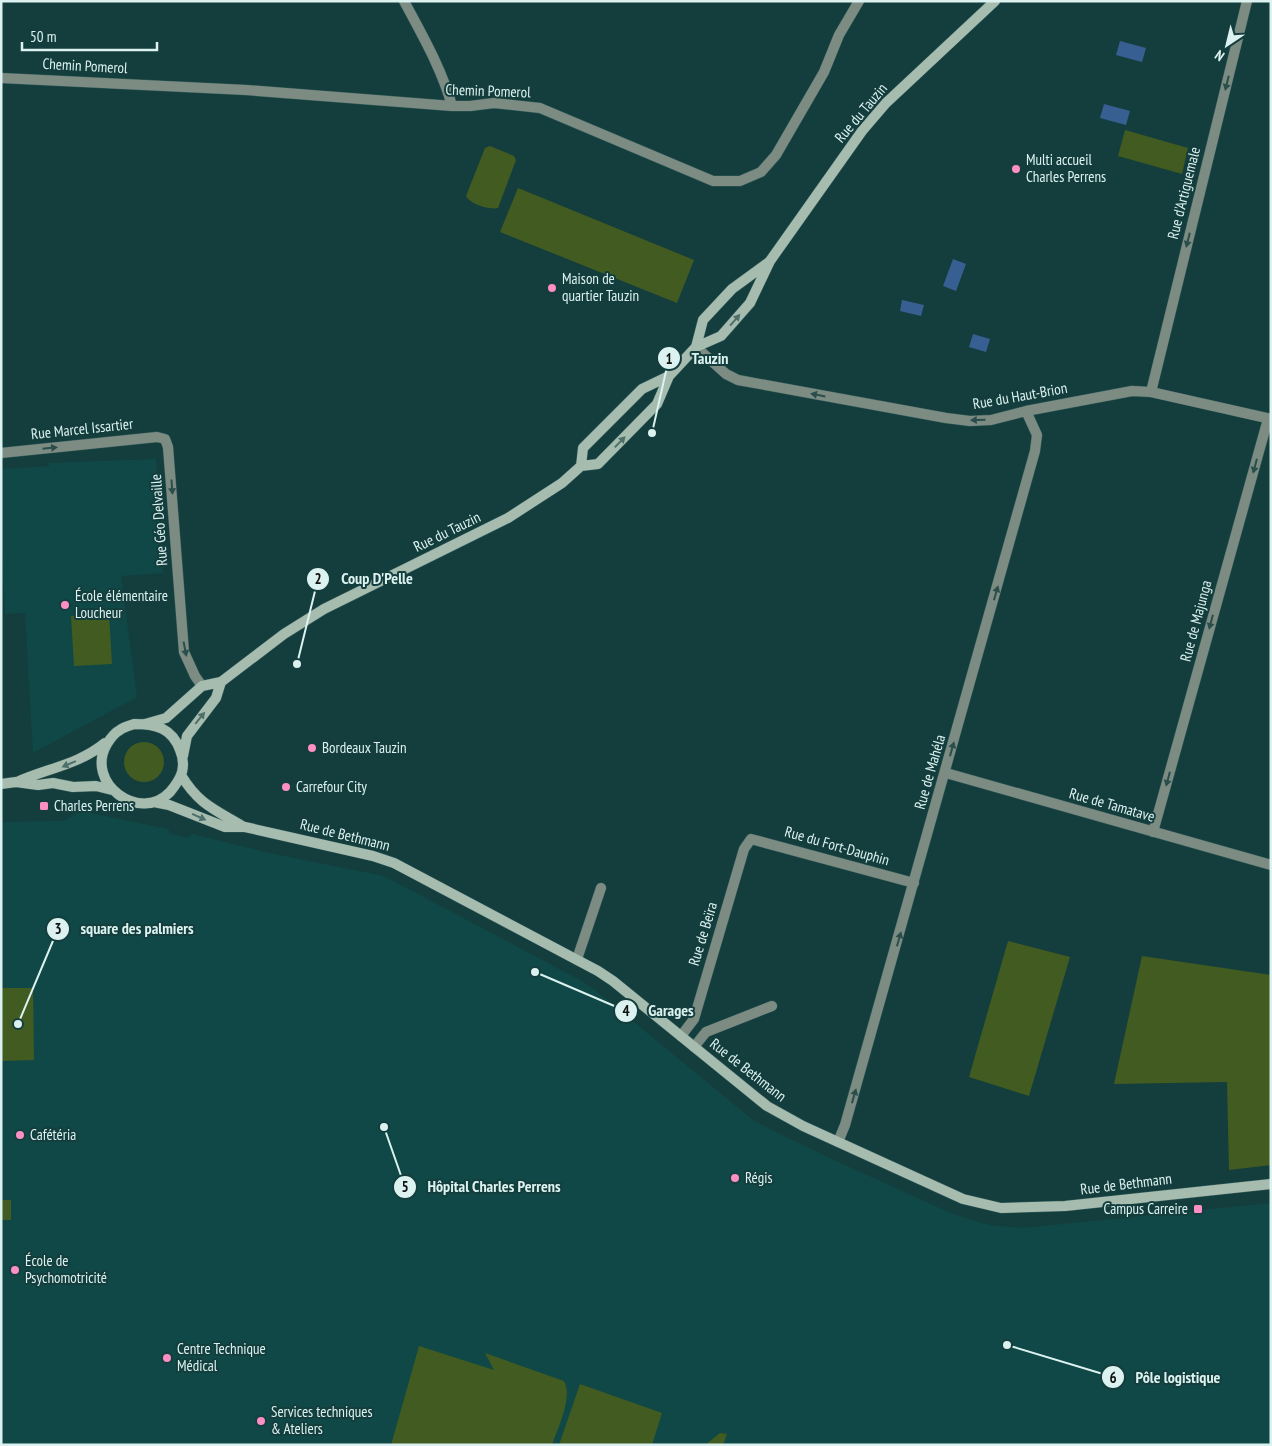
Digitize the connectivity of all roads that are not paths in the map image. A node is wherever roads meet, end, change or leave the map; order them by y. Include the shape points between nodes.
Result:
1 (404, 1) edge
2 (859, 1) edge
3 (995, 1) edge
4 (1247, 1) edge
5 (1, 78) edge
6 (452, 106) junction
7 (770, 261) junction
8 (696, 347) junction
9 (669, 376) junction
10 (1151, 392) junction
11 (1026, 411) junction
12 (1269, 419) edge
13 (166, 439) joint
14 (1, 453) edge
15 (581, 466) junction
16 (221, 682) junction
17 (202, 686) junction
18 (146, 724) junction
19 (111, 738) junction
20 (183, 757) junction
21 (946, 773) junction
22 (181, 775) junction
23 (16, 782) junction
24 (1, 784) edge
25 (112, 790) junction
26 (154, 802) junction
27 (245, 827) junction
28 (1154, 832) junction
29 (751, 839) joint
30 (1271, 865) edge
31 (914, 884) junction
32 (601, 888) dead end
33 (576, 959) junction
34 (772, 1006) dead end
35 (681, 1036) junction
36 (694, 1047) junction
37 (838, 1142) junction
38 (1271, 1184) edge

1 - 6 street via 441,73
2 - 6 street, Chemin Pomerol via 824,72 776,154 761,172 740,181 713,181 540,108 494,103
3 - 7 street, Rue du Tauzin via 886,103 862,131
4 -> 10 street, Rue d'Artiguemale
5 - 6 street, Chemin Pomerol via 236,89
7 - 8 street, Rue du Tauzin via 732,289 703,320
8 -> 7 street, Rue du Tauzin via 721,336 750,303
8 - 9 street, Rue du Tauzin
11 -> 8 street, Rue du Haut-Brion via 991,420 970,421 738,380 726,374
9 - 15 street, Rue du Tauzin via 642,389 583,448
15 -> 9 street, Rue du Tauzin via 598,464 615,448 657,404
10 - 11 street, Rue du Haut-Brion via 1132,392
10 - 12 street, Rue du Haut-Brion
21 -> 11 street, Rue de Mahéla via 1035,451 1038,435
12 -> 28 street, Rue de Majunga
14 -> 13 street, Rue Marcel Issartier via 157,437
13 -> 17 street, Rue Géo Delvaille via 184,652
15 - 16 street, Rue du Tauzin via 562,483 508,518 324,609 284,634
16 - 17 street, Rue du Tauzin
20 -> 16 street, Rue du Tauzin via 188,736 216,698
17 - 18 street, Rue du Tauzin via 166,718
18 - 19 street via 134,724 119,730
18 - 20 street via 163,728 176,739
19 -> 23 street via 67,766
19 - 25 street via 100,764
20 - 22 street
21 - 28 street, Rue de Tamatave
21 - 31 street, Rue de Mahéla
22 - 26 street via 165,797
22 - 27 street, Rue de Bethmann via 203,802
23 - 24 street
23 - 25 street via 96,786
25 - 26 street via 139,804
26 -> 27 street, Rue de Bethmann via 225,827
27 - 33 street, Rue de Bethmann via 394,863
28 - 30 street, Rue de Tamatave
29 - 31 street, Rue du Fort-Dauphin
29 - 35 street, Rue de Beïra via 744,849 694,1019
37 -> 31 street, Rue de Mahéla
32 - 33 street
33 - 35 street, Rue de Bethmann via 613,981
34 - 36 street via 706,1032
35 - 36 street, Rue de Bethmann
36 - 37 street, Rue de Bethmann via 767,1106
37 - 38 street, Rue de Bethmann via 963,1199 1001,1208 1065,1206

